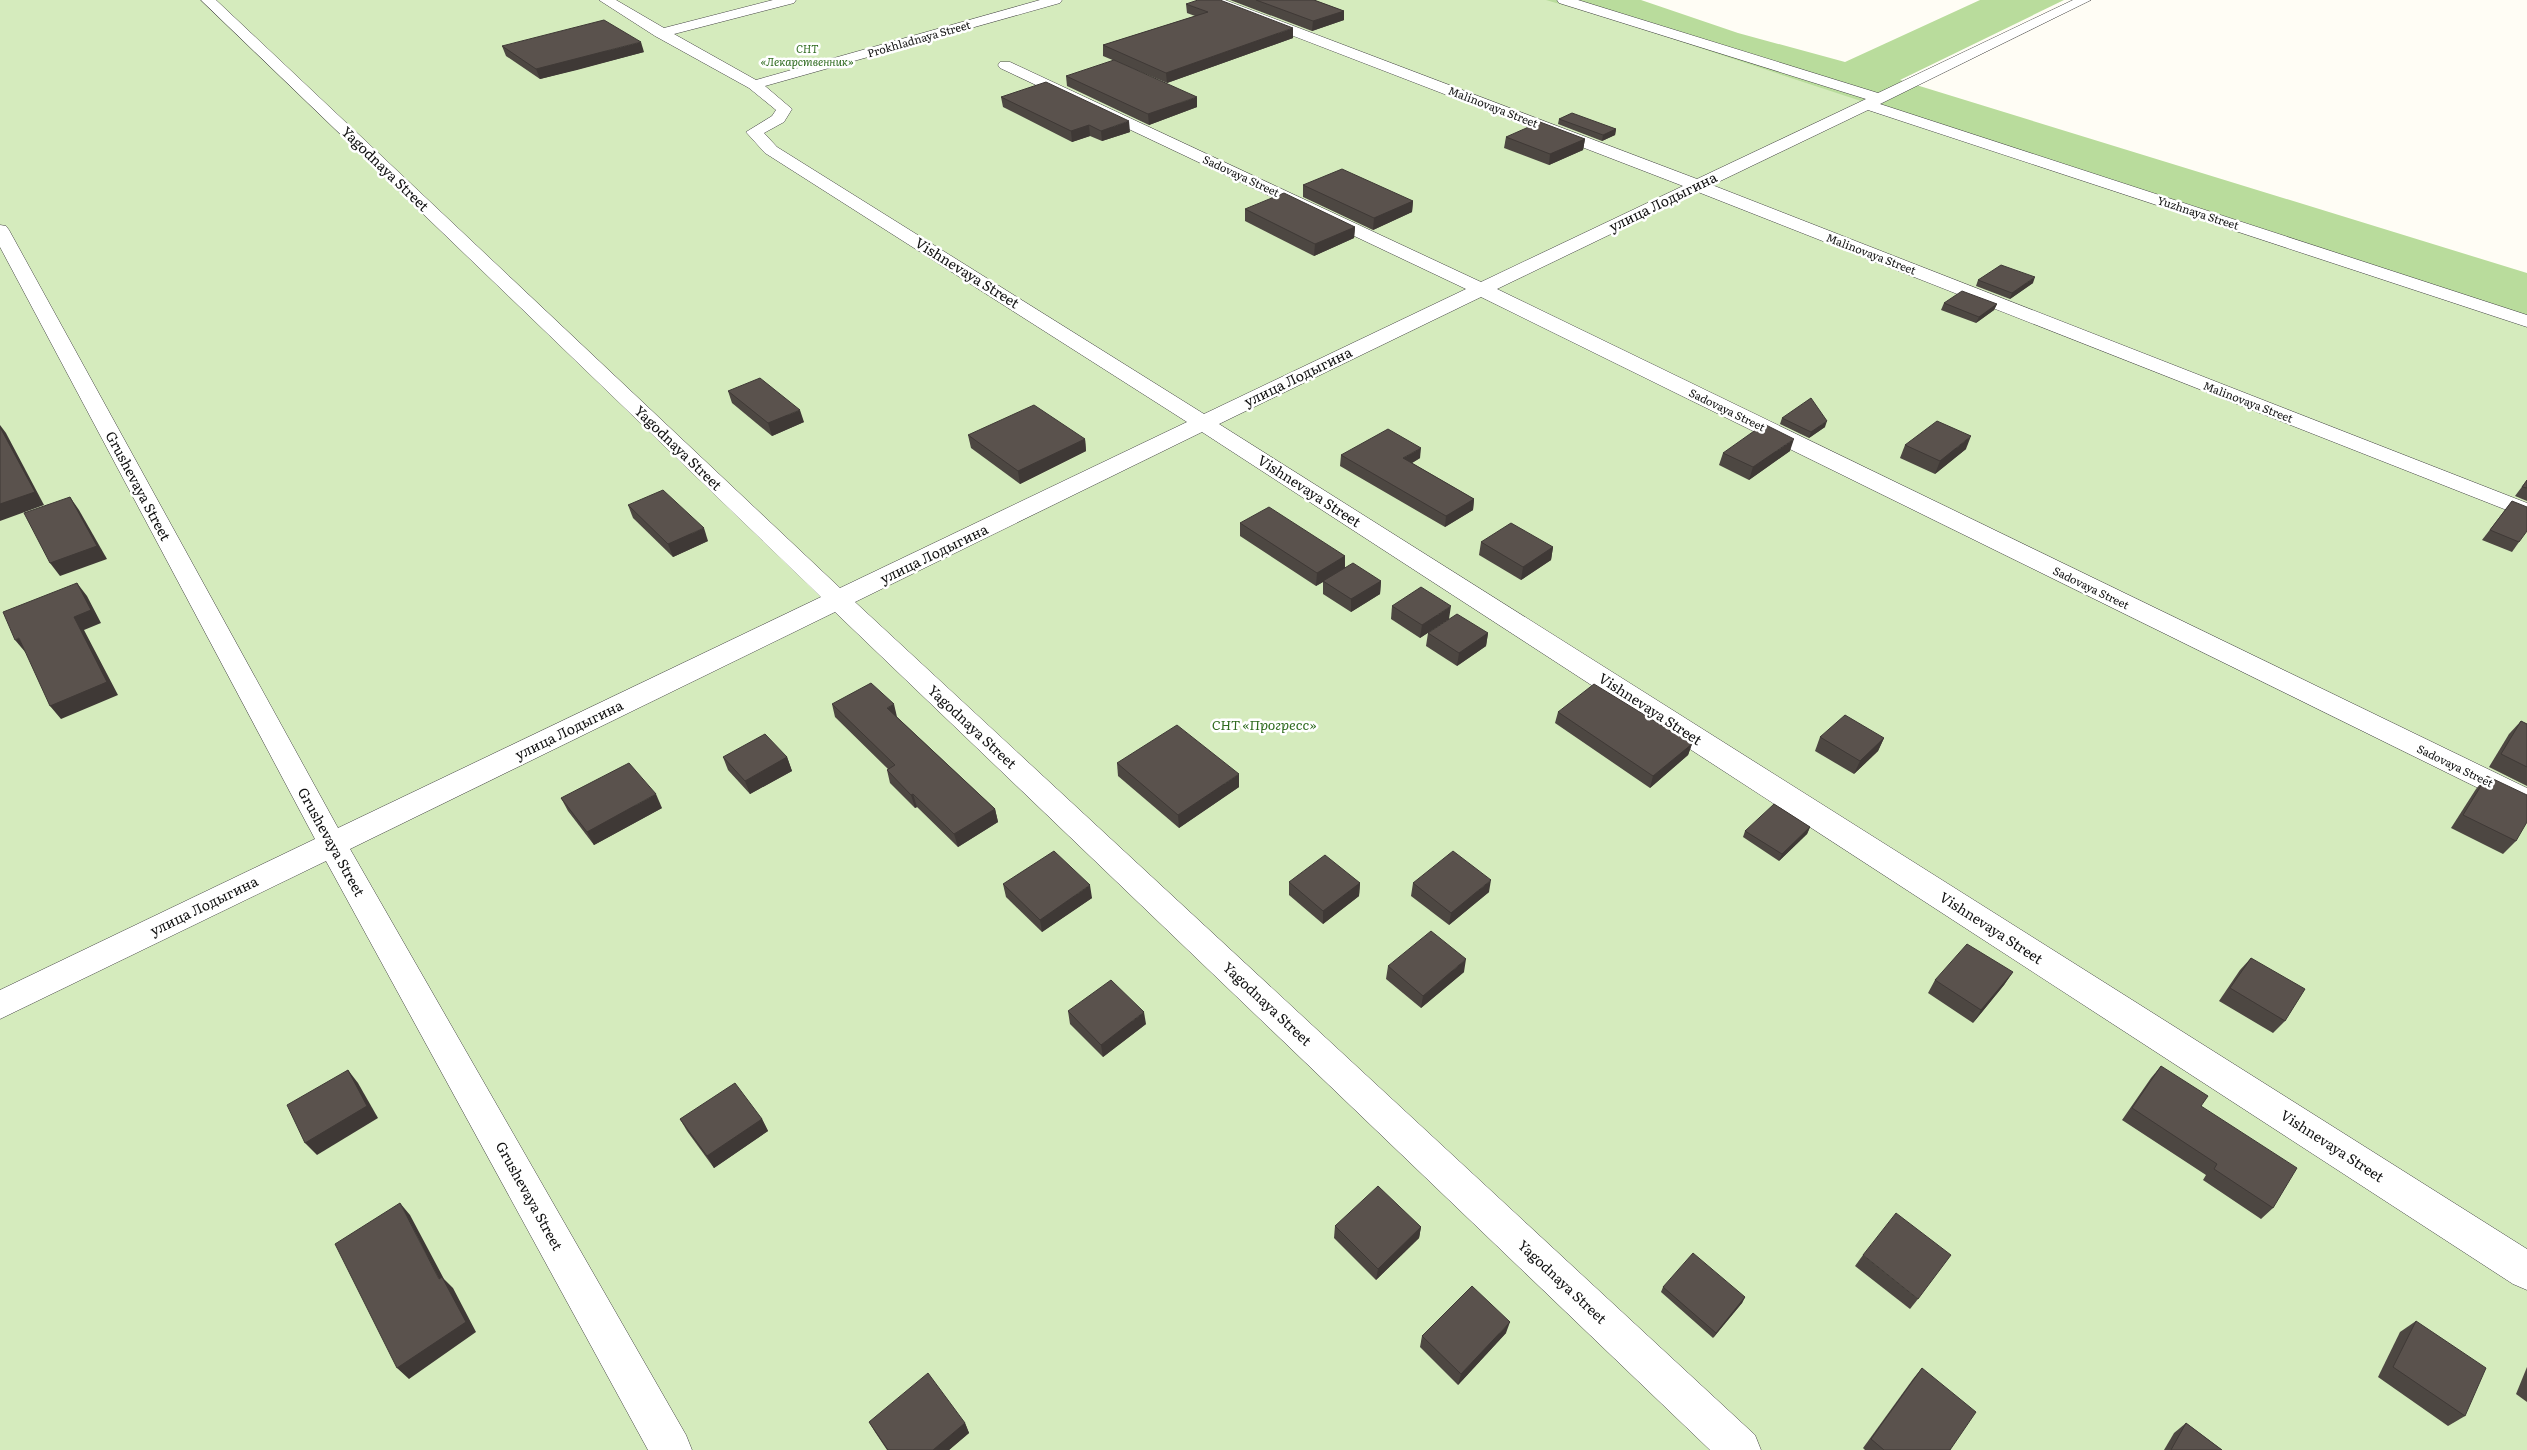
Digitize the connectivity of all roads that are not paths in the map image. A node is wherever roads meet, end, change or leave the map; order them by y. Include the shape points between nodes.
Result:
1 (208, 0) edge
2 (606, 0) edge
3 (788, 0) edge
4 (1055, 0) edge
5 (1213, 0) edge
6 (1564, 0) edge
7 (2084, 0) edge
8 (660, 33) junction
9 (1005, 65) dead end
10 (754, 85) junction
11 (1875, 102) junction
12 (1696, 185) junction
13 (0, 230) edge
14 (1481, 290) junction
15 (2527, 321) edge
16 (1203, 423) junction
17 (2527, 512) edge
18 (839, 601) junction
19 (2527, 801) edge
20 (332, 844) junction
21 (0, 1005) edge
22 (2527, 1271) edge
23 (671, 1450) edge
24 (1740, 1450) edge

1 - 18 street, Yagodnaya Street
2 - 8 street
3 - 8 street
4 - 10 street, Prokhladnaya Street
5 - 12 street, Malinovaya Street
6 - 11 street, Yuzhnaya Street
7 - 11 street, улица Лодыгина
8 - 10 street
9 - 14 street, Sadovaya Street
10 - 16 street, Vishnevaya Street via 784,110 778,119 754,132 771,150
11 - 12 street, улица Лодыгина
11 - 15 street, Yuzhnaya Street
12 - 14 street, улица Лодыгина
12 - 17 street, Malinovaya Street
13 - 20 street, Grushevaya Street
14 - 16 street, улица Лодыгина
14 - 19 street, Sadovaya Street
16 - 18 street, улица Лодыгина
16 - 22 street, Vishnevaya Street
18 - 20 street, улица Лодыгина
18 - 24 street, Yagodnaya Street
20 - 21 street, улица Лодыгина
20 - 23 street, Grushevaya Street

